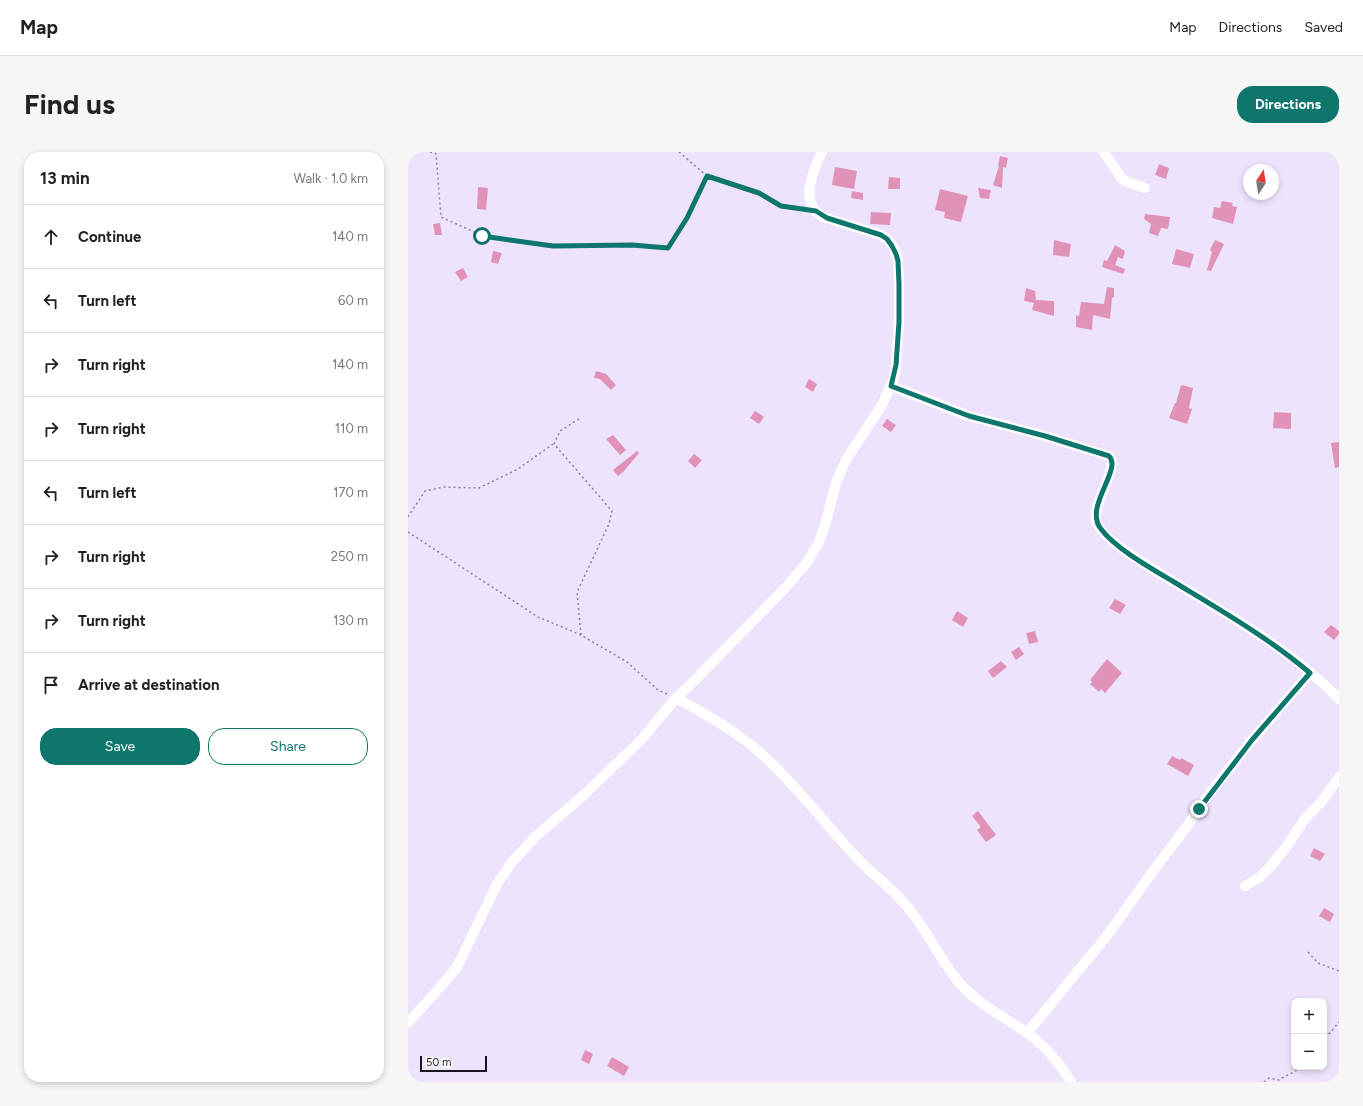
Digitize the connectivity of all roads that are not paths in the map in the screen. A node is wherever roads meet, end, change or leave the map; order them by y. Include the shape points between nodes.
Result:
1 (822, 152) edge
2 (1104, 152) edge
3 (1145, 188) dead end
4 (891, 386) junction
5 (1310, 673) junction
6 (676, 698) junction
7 (1339, 699) edge
8 (1339, 777) edge
9 (1245, 886) dead end
10 (408, 1023) edge
11 (1027, 1033) junction
12 (1071, 1082) edge

1 - 4 street via 809,187 810,198 816,211 827,218 884,236 896,254 899,322 896,365
2 - 3 street via 1122,179
4 - 5 street via 969,416 1109,456 1112,469 1095,514 1102,532 1132,556 1255,633
4 - 6 street via 882,405 846,460 836,483 826,524 808,561 787,586
5 - 7 street
5 - 11 street via 1202,803 1106,937
6 - 10 street via 642,739 614,767 547,826 512,862 497,884 457,967
6 - 11 street via 712,718 764,756 800,792 856,858 904,903 962,986 982,1004
8 - 9 street via 1270,867
11 - 12 street via 1045,1049

